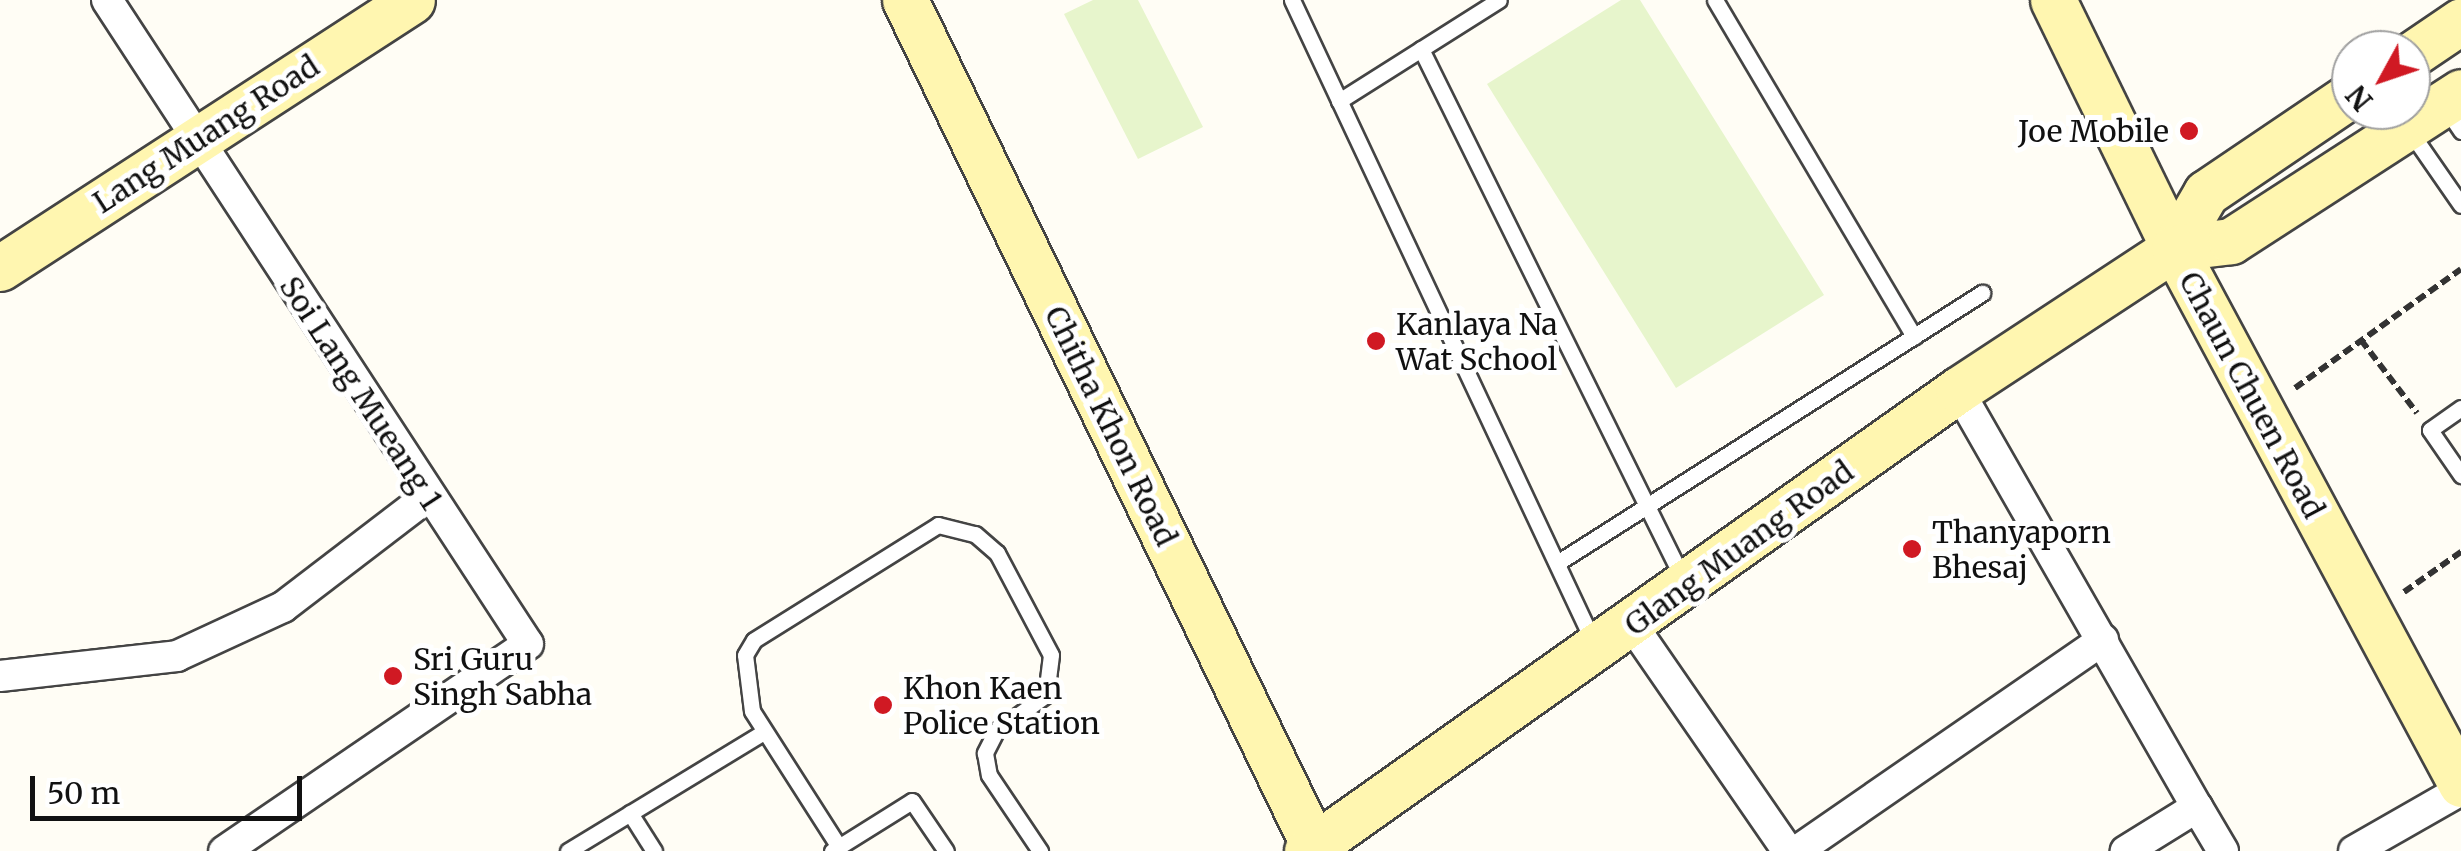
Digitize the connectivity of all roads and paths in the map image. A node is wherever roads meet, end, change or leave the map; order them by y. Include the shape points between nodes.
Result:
1 (107, 0) edge
2 (412, 0) edge
3 (904, 0) edge
4 (1292, 0) edge
5 (1499, 0) edge
6 (1715, 0) edge
7 (2053, 0) edge
8 (2461, 21) edge
9 (2431, 41) edge
10 (1421, 49) junction
11 (1339, 101) junction
12 (2331, 109) edge
13 (2443, 113) edge
14 (198, 139) junction
15 (2461, 205) edge
16 (2174, 248) junction
17 (0, 268) edge
18 (2461, 269) edge
19 (1982, 293) dead end
20 (1914, 336) junction
21 (2362, 340) junction
22 (1958, 390) junction
23 (2461, 408) edge
24 (2261, 412) junction
25 (2430, 430) junction
26 (2461, 475) edge
27 (426, 497) junction
28 (1647, 506) junction
29 (2461, 552) edge
30 (1556, 564) junction
31 (1686, 587) junction
32 (2370, 615) junction
33 (1614, 637) junction
34 (2103, 640) junction
35 (0, 676) edge
36 (764, 732) junction
37 (2461, 787) edge
38 (2197, 807) junction
39 (630, 813) junction
40 (836, 849) edge
41 (1313, 849) edge
42 (224, 851) edge
43 (568, 851) edge
44 (654, 851) edge
45 (946, 851) edge
46 (1040, 851) edge
47 (1788, 851) edge
48 (1797, 851) edge
49 (2126, 851) edge
50 (2222, 851) edge
51 (2354, 851) edge

1 - 14 street, Soi Lang Mueang 1
2 - 14 street, Lang Muang Road
3 - 41 street, Chitha Khon Road
4 - 11 lane
5 - 10 lane
6 - 20 lane
7 - 16 street, Chaun Chuen Road
8 - 9 street
10 - 11 lane
10 - 28 lane
11 - 30 lane
12 - 16 street, Glang Muang Road via 2206,193
13 - 15 lane
13 - 16 street, Glang Muang Road via 2230,241
14 - 17 street, Lang Muang Road
14 - 27 street, Soi Lang Mueang 1
16 - 22 street, Glang Muang Road
16 - 24 street, Chaun Chuen Road
18 - 21 path
19 - 20 lane
20 - 28 lane
21 - 24 path
21 - 25 path
22 - 31 street, Glang Muang Road
22 - 34 street
23 - 25 lane
24 - 32 street, Chaun Chuen Road
25 - 26 lane
27 - 35 street via 283,607 177,656
27 - 42 street, Soi Lang Mueang 1 via 528,644
28 - 30 lane
28 - 31 lane
29 - 32 path
30 - 33 lane
31 - 33 street, Glang Muang Road
32 - 37 street, Chaun Chuen Road
33 - 41 street, Glang Muang Road
33 - 47 street
34 - 38 street
34 - 48 street
36 - 39 lane
36 - 40 lane
36 - 46 lane via 742,673 754,640 938,525 975,534 996,553 1051,655 1046,695 996,731 985,753 989,775
37 - 51 street
38 - 49 street
38 - 50 street
39 - 43 lane
39 - 44 lane
40 - 45 lane via 912,801

